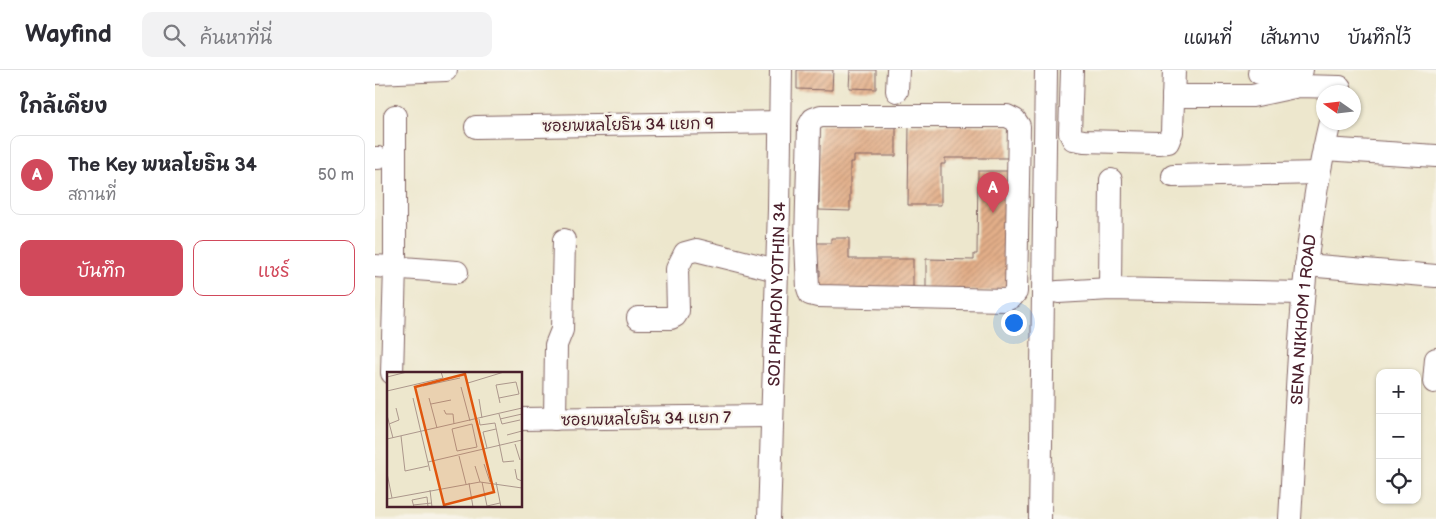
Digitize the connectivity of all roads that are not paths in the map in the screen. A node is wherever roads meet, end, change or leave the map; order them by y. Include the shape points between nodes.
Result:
1 (446, 70) edge
2 (781, 70) edge
3 (1047, 70) edge
4 (1072, 70) edge
5 (1174, 70) edge
6 (1302, 70) edge
7 (379, 72) edge
8 (1259, 73) dead end
9 (1341, 83) edge
10 (1173, 96) junction
11 (395, 116) dead end
12 (781, 122) junction
13 (476, 127) dead end
14 (1329, 130) edge
15 (1324, 149) junction
16 (1436, 156) edge
17 (1319, 173) junction
18 (1173, 176) dead end
19 (1111, 180) dead end
20 (564, 240) dead end
21 (807, 241) junction
22 (777, 242) junction
23 (1307, 265) junction
24 (385, 267) edge
25 (776, 270) junction
26 (457, 272) dead end
27 (1436, 276) edge
28 (1110, 289) junction
29 (1058, 292) dead end
30 (1303, 293) junction
31 (638, 318) dead end
32 (1436, 359) edge
33 (392, 372) edge
34 (1434, 382) dead end
35 (771, 416) junction
36 (555, 419) junction
37 (523, 420) edge
38 (769, 519) edge
39 (1040, 519) edge
40 (1290, 519) edge

1 - 7 street
2 - 12 street, SOI PHAHON YOTHIN 34
3 - 39 street
4 - 10 street via 1070,133 1076,140 1168,142 1173,132
5 - 10 street
6 - 8 street
9 - 10 street via 1299,86 1252,96
11 - 24 street
12 - 13 street, ซอยพหลโยธิน 34 แยก 9
12 - 22 street, SOI PHAHON YOTHIN 34
14 - 15 street, SENA NIKHOM 1 ROAD
15 - 16 street
15 - 17 street, SENA NIKHOM 1 ROAD
17 - 18 street
17 - 23 street, SENA NIKHOM 1 ROAD
19 - 28 street
20 - 36 street via 561,330 556,345
21 - 21 street via 809,126 813,119 821,116 1007,116 1019,126 1016,292 1012,297 1006,300 810,294
21 - 22 street
22 - 25 street, SOI PHAHON YOTHIN 34
23 - 27 street
23 - 30 street, SENA NIKHOM 1 ROAD
24 - 26 street
24 - 33 street
25 - 31 street via 696,250 685,253 677,269 678,311 675,316
25 - 35 street, SOI PHAHON YOTHIN 34
28 - 29 street
28 - 30 street
30 - 40 street, SENA NIKHOM 1 ROAD
32 - 34 street
35 - 36 street, ซอยพหลโยธิน 34 แยก 7
35 - 38 street, SOI PHAHON YOTHIN 34
36 - 37 street, ซอยพหลโยธิน 34 แยก 7

